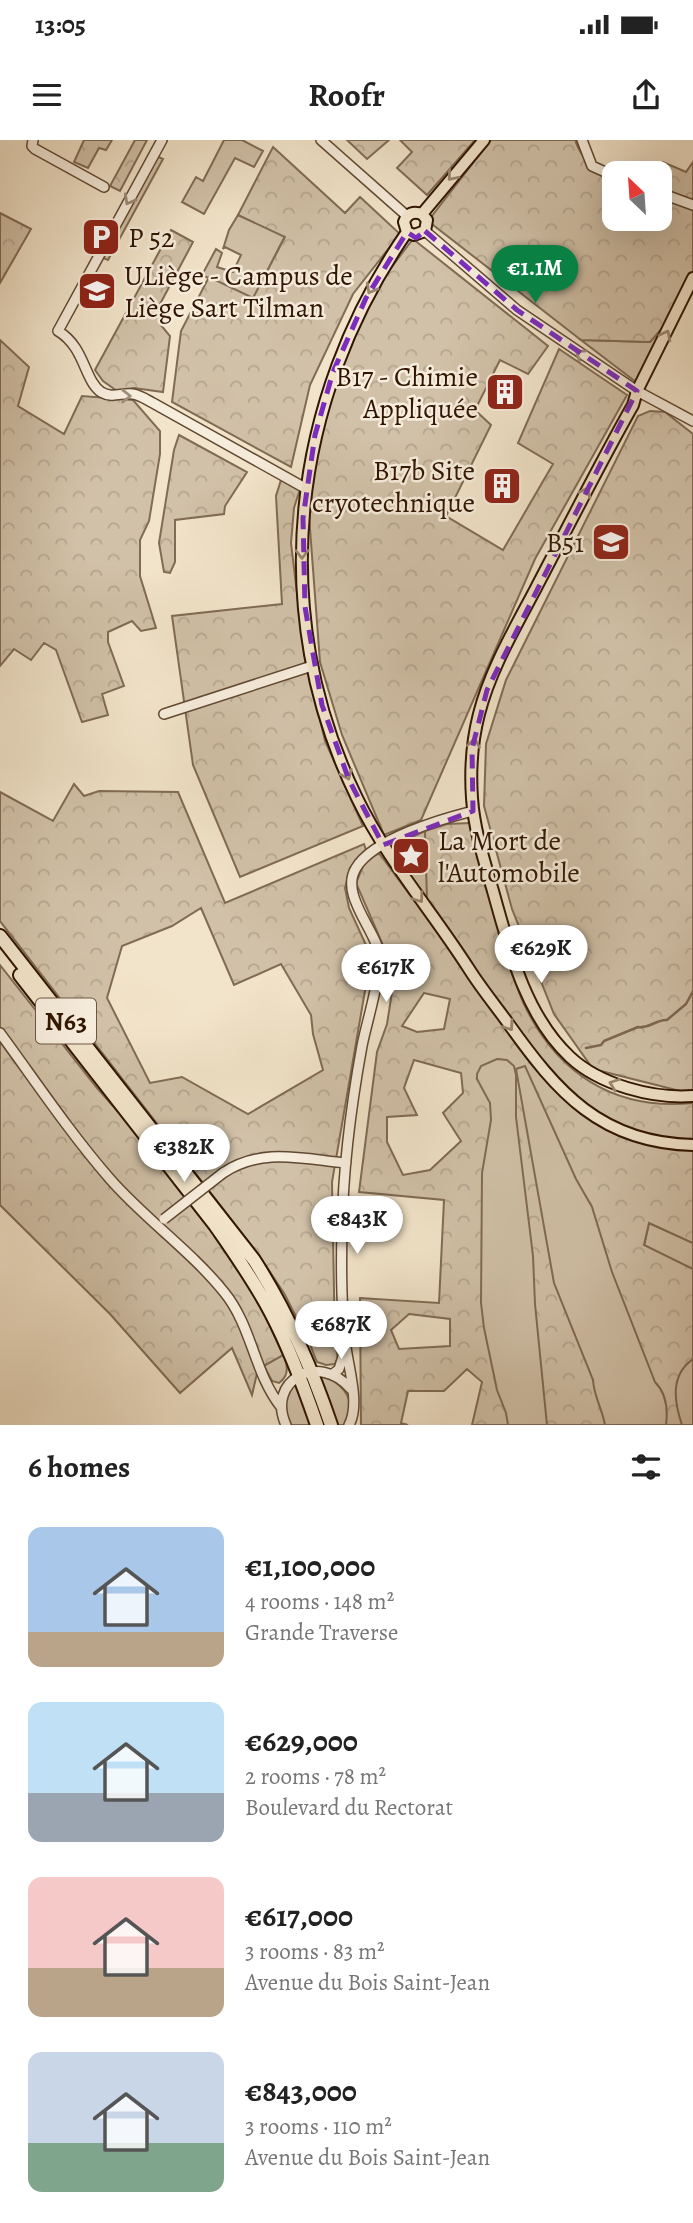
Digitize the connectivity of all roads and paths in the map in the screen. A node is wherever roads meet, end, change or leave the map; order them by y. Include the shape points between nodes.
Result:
1 (33, 140) edge
2 (162, 140) edge
3 (321, 140) edge
4 (484, 140) edge
5 (582, 140) edge
6 (602, 171) edge
7 (104, 187) dead end
8 (672, 197) edge
9 (693, 205) edge
10 (422, 214) junction
11 (407, 216) junction
12 (425, 231) junction
13 (407, 232) junction
14 (693, 278) edge
15 (636, 391) junction
16 (693, 421) edge
17 (305, 488) junction
18 (312, 666) junction
19 (164, 714) dead end
20 (473, 811) junction
21 (383, 845) junction
22 (0, 936) edge
23 (1, 953) edge
24 (0, 1033) edge
25 (693, 1096) edge
26 (693, 1144) edge
27 (346, 1163) junction
28 (161, 1222) junction
29 (346, 1348) junction
30 (306, 1373) junction
31 (333, 1374) junction
32 (266, 1381) junction
33 (287, 1388) junction
34 (352, 1391) junction
35 (281, 1407) junction
36 (283, 1423) edge
37 (317, 1425) edge
38 (331, 1425) edge
39 (349, 1425) edge

1 - 7 street via 35,149
2 -> 17 street via 58,331 74,344 99,391 111,396 135,394
3 - 11 street
4 -> 10 main road
5 - 6 street via 592,166
8 - 9 street
10 - 11 main road
10 - 12 main road via 427,220
11 - 13 main road
12 - 13 main road
15 -> 12 street via 517,310
13 -> 17 main road via 370,291 340,356 318,420
15 -> 14 main road
15 - 16 street
20 -> 15 main road via 472,749 487,690 633,405
17 -> 18 main road via 302,579
18 - 19 street
18 -> 21 main road via 337,750
20 - 21 street via 425,825
25 -> 20 main road via 616,1086 586,1070 554,1039 527,993 506,937
21 -> 26 main road via 481,987 559,1089 594,1116 626,1132
21 - 27 street via 357,866 352,881 380,958
22 - 30 highway, N63 via 254,1260 283,1306
23 - 30 highway, N63 via 215,1225
24 - 28 street via 102,1169
27 - 28 street, bridge via 243,1160
27 - 29 street via 342,1230
28 - 32 street via 228,1297
29 - 31 street
29 - 34 street
30 - 31 street
30 - 33 street
30 - 37 highway, N63
30 - 38 highway, N63
31 - 34 street
32 - 33 street
32 - 35 street
33 - 35 street
34 - 39 street via 355,1410
35 - 36 street

